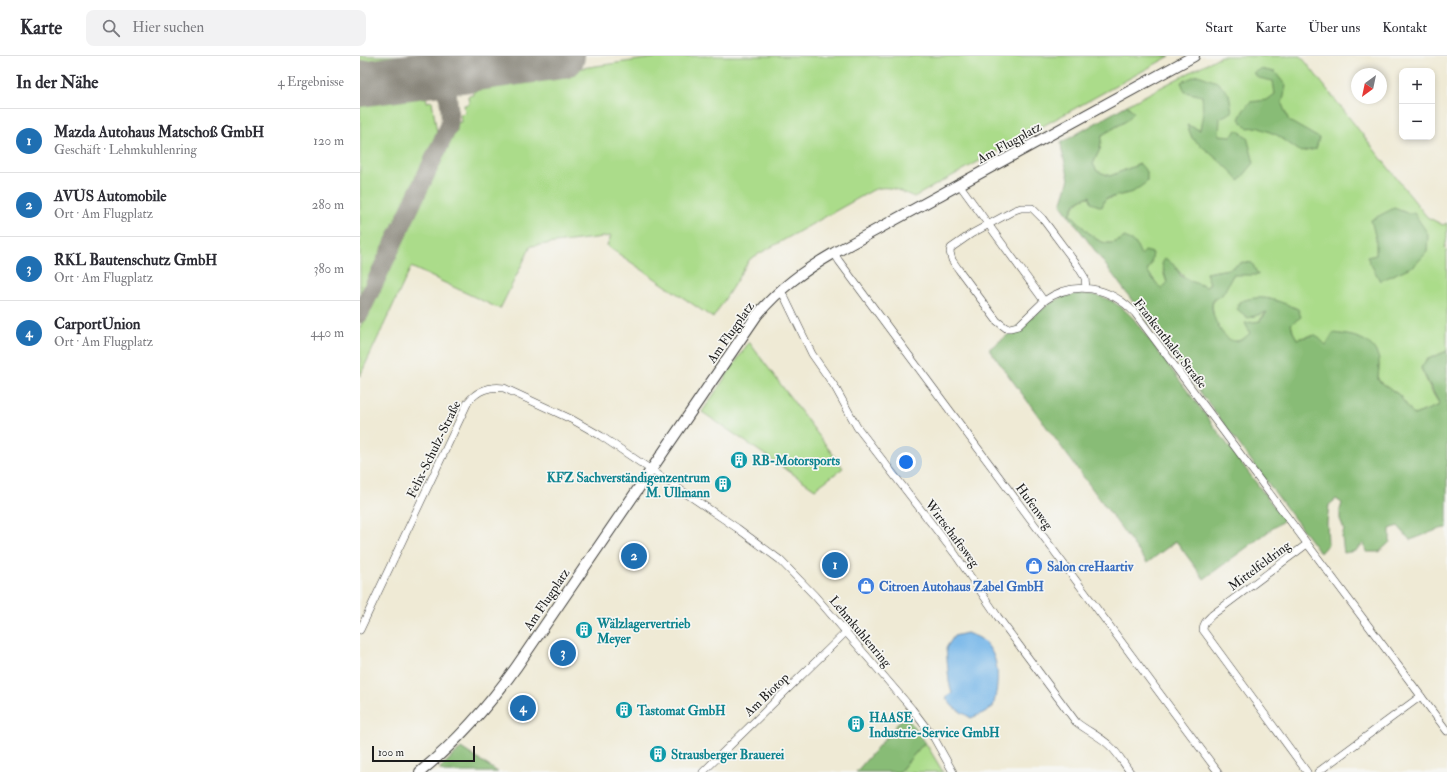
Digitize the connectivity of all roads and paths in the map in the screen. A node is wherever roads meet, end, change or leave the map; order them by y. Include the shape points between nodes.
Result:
1 (1194, 56) edge
2 (960, 184) junction
3 (988, 225) junction
4 (834, 253) junction
5 (1086, 288) junction
6 (779, 291) junction
7 (1044, 300) junction
8 (651, 470) junction
9 (1307, 544) junction
10 (360, 630) edge
11 (846, 632) junction
12 (1421, 696) junction
13 (1447, 731) edge
14 (420, 772) edge
15 (703, 772) edge
16 (953, 772) edge
17 (1130, 772) edge
18 (1218, 772) edge
19 (1307, 772) edge
20 (1318, 772) edge

1 - 2 street, Am Flugplatz
2 - 3 street
2 - 4 street, Am Flugplatz
3 - 5 street via 1015,210 1032,208 1077,265 1085,278
3 - 7 street
3 - 7 street via 956,243 950,252 952,260 997,321 1006,328 1018,326
4 - 6 street, Am Flugplatz via 807,269
4 - 18 street, Hufenweg
5 - 7 street, Frankenthaler Straße via 1064,291
5 - 9 street, Frankenthaler Straße via 1103,291 1116,297 1135,313
6 - 8 street, Am Flugplatz via 757,316
6 - 17 street, Wirtschaftsweg via 784,296 812,354 866,440 955,554 1076,722 1111,747
8 - 10 street, Felix-Schulz-Straße via 588,428 512,391 492,387 480,391 465,406
8 - 11 street, Lehmkuhlenring via 742,531 780,560
8 - 14 street, Am Flugplatz via 492,700 451,745
9 - 12 street, Mittelfeldring
9 - 19 street, Mittelfeldring via 1212,615 1205,622 1203,630
11 - 15 street, Am Biotop
11 - 16 street, Lehmkuhlenring via 922,722 944,753
12 - 13 street, Mittelfeldring
12 - 20 street

